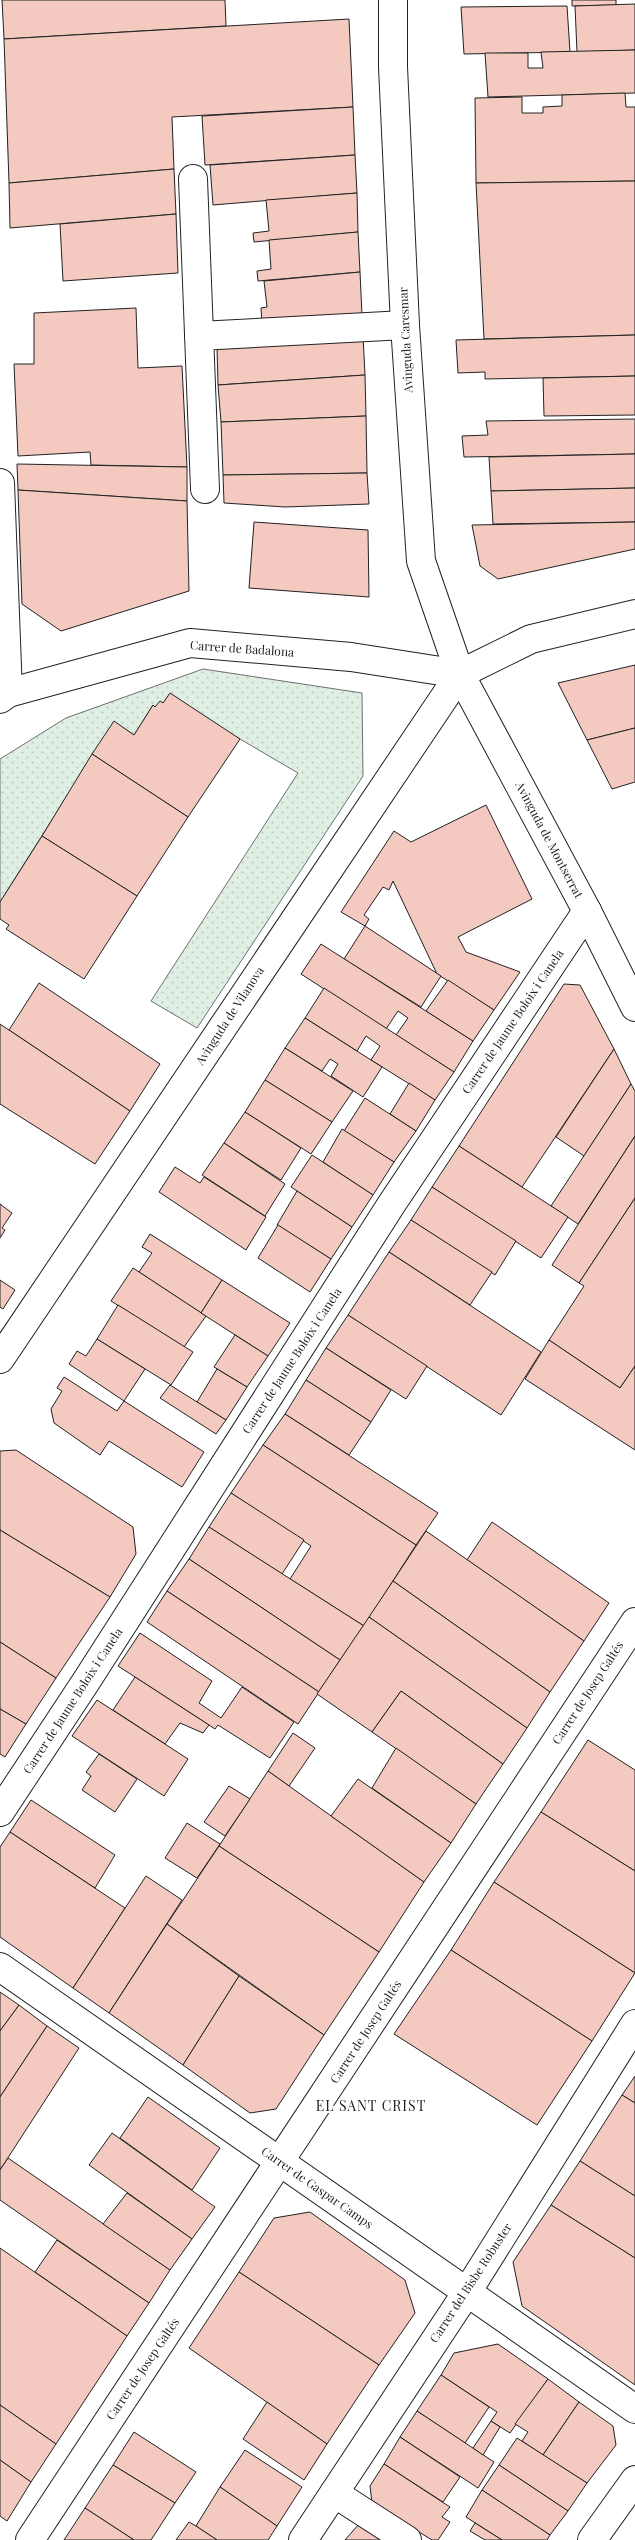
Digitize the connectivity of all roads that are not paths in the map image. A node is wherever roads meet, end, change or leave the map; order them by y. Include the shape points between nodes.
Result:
1 (393, 0) edge
2 (193, 179) dead end
3 (404, 325) junction
4 (199, 336) junction
5 (0, 483) edge
6 (205, 489) dead end
7 (635, 614) edge
8 (460, 674) junction
9 (4, 696) edge
10 (587, 911) junction
11 (635, 1007) edge
12 (0, 1359) edge
13 (635, 1622) edge
14 (0, 1812) edge
15 (0, 1967) edge
16 (635, 2024) edge
17 (280, 2162) junction
18 (467, 2292) junction
19 (635, 2409) edge
20 (635, 2480) edge
21 (334, 2494) junction
22 (30, 2540) edge
23 (303, 2540) edge
24 (407, 2540) edge
25 (592, 2540) edge

1 - 3 street, Avinguda Caresmar
2 - 4 street
3 - 4 street
3 - 8 street, Avinguda Caresmar via 421,560
4 - 6 street
5 - 9 street
7 - 8 street via 531,639
8 - 9 street, Carrer de Badalona via 351,658 190,643
8 - 10 street, Avinguda de Montserrat
8 - 12 street, Avinguda de Vilanova
10 - 11 street, Avinguda de Montserrat
10 - 14 street, Carrer de Jaume Boloix i Canela via 391,1204
13 - 17 street, Carrer de Josep Galtés
15 - 17 street, Carrer de Gaspar Camps
16 - 18 street, Carrer del Bisbe Robuster
17 - 18 street, Carrer de Gaspar Camps
17 - 22 street, Carrer de Josep Galtés
18 - 19 street, Carrer de Gaspar Camps
18 - 21 street, Carrer del Bisbe Robuster
20 - 25 street
21 - 23 street, Carrer del Bisbe Robuster
21 - 24 street

